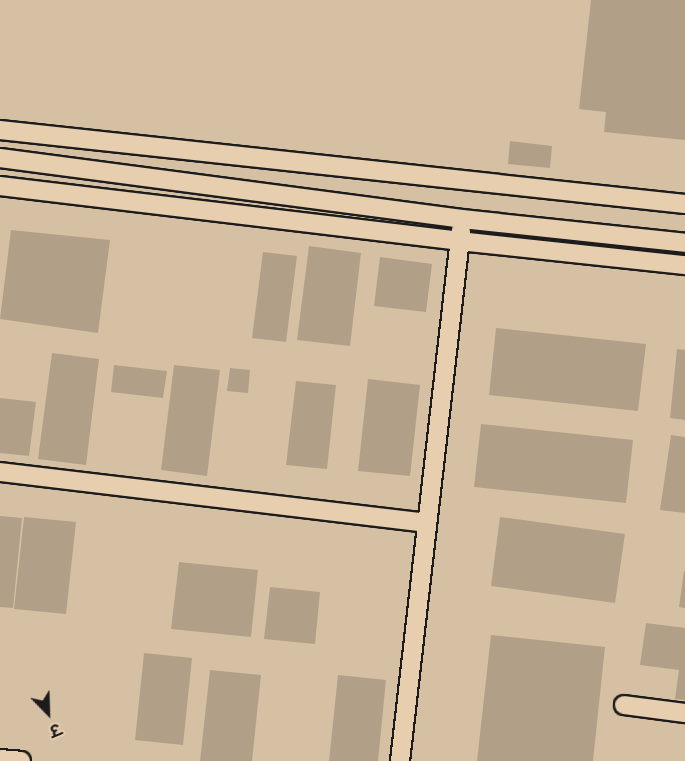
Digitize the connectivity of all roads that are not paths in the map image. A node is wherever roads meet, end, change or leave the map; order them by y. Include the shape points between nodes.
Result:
1 (0, 130) edge
2 (0, 158) edge
3 (0, 186) edge
4 (685, 204) edge
5 (462, 219) junction
6 (459, 241) junction
7 (685, 243) edge
8 (685, 265) edge
9 (0, 472) edge
10 (427, 524) junction
11 (624, 705) dead end
12 (685, 713) edge
13 (0, 759) edge
14 (21, 761) edge
15 (400, 761) edge

1 - 4 street
2 - 5 street
3 - 6 street
5 - 6 street
5 - 7 street
6 - 8 street
6 - 10 street
9 - 10 street
10 - 15 street
11 - 12 street
13 - 14 street

